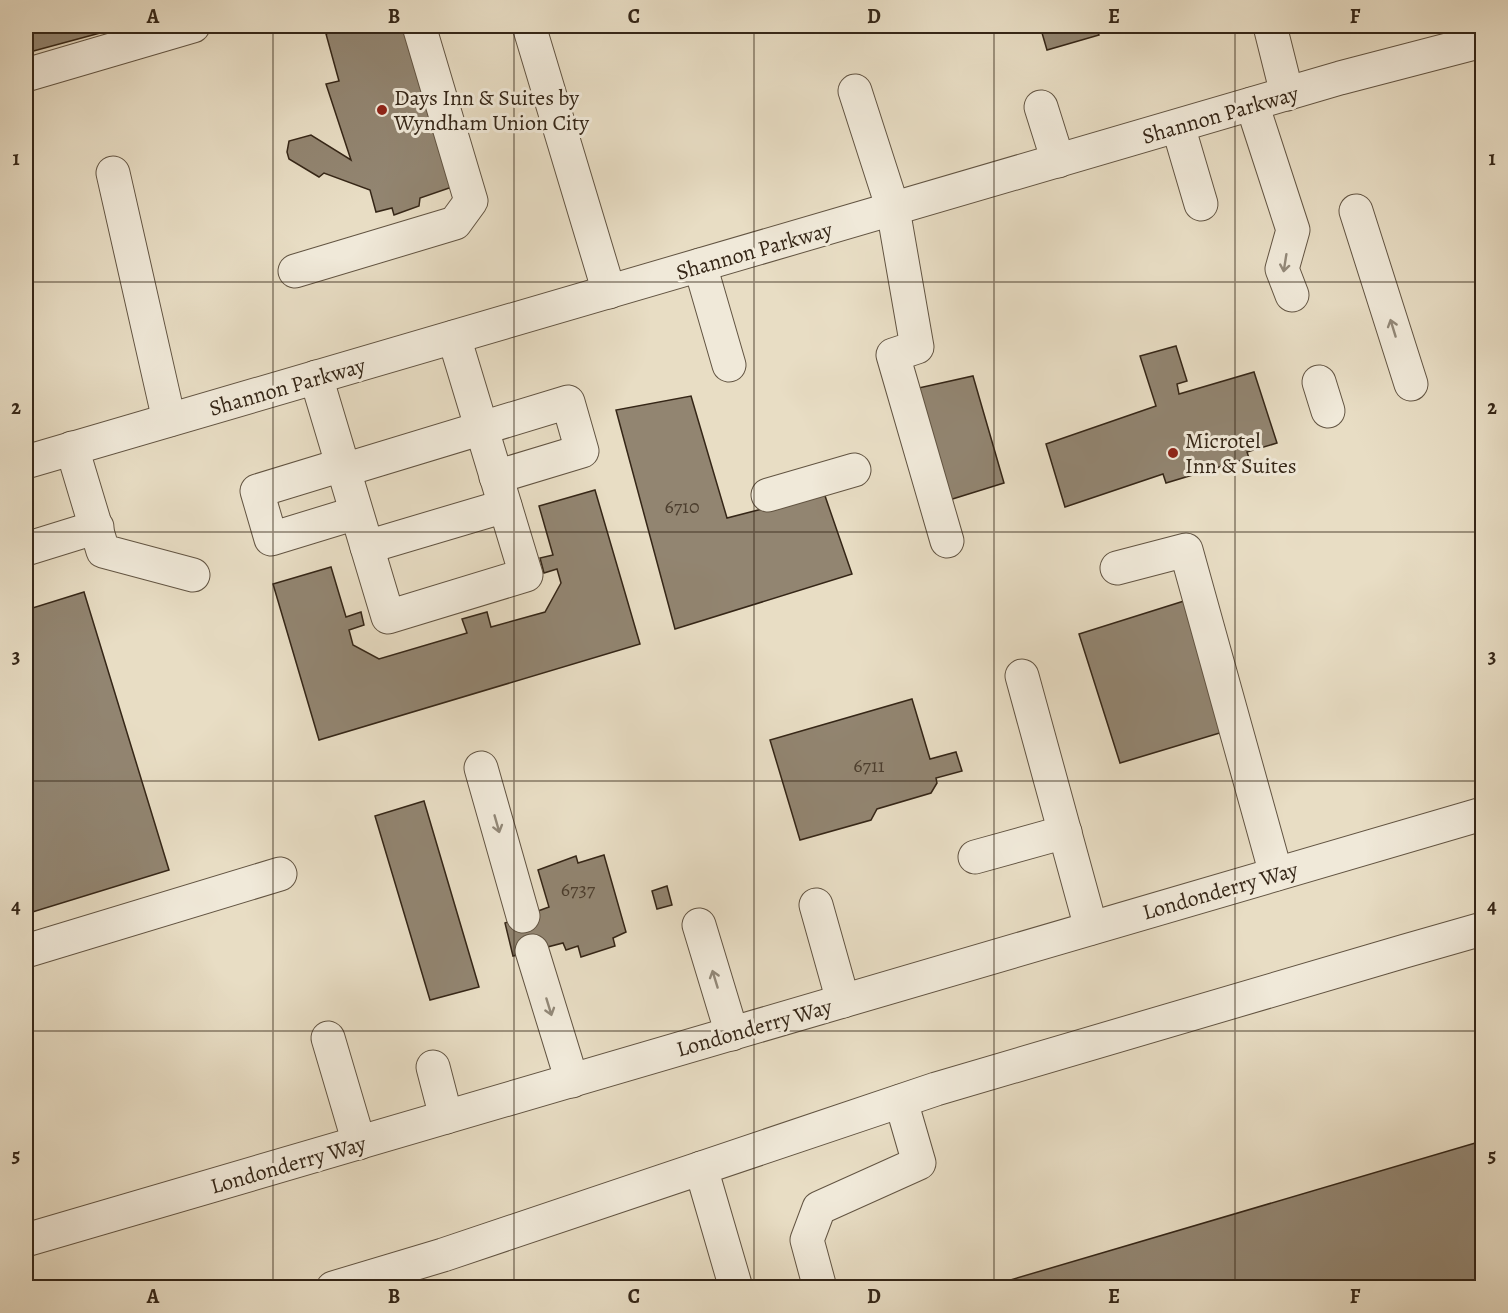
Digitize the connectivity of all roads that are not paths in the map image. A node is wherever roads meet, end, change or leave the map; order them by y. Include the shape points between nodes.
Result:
1 (194, 26) edge
2 (418, 26) edge
3 (529, 26) edge
4 (1270, 26) edge
5 (1482, 41) edge
6 (26, 75) edge
7 (855, 91) dead end
8 (1287, 94) junction
9 (1252, 104) junction
10 (1041, 107) dead end
11 (1178, 126) junction
12 (1058, 161) junction
13 (113, 173) dead end
14 (1201, 204) dead end
15 (893, 209) junction
16 (1356, 211) dead end
17 (700, 265) junction
18 (295, 271) dead end
19 (609, 292) junction
20 (1292, 295) dead end
21 (454, 337) junction
22 (729, 365) dead end
23 (316, 377) junction
24 (1411, 384) dead end
25 (170, 420) junction
26 (482, 428) junction
27 (72, 448) junction
28 (26, 462) edge
29 (343, 467) junction
30 (854, 470) dead end
31 (501, 491) junction
32 (768, 495) dead end
33 (357, 513) junction
34 (97, 527) junction
35 (947, 541) dead end
36 (367, 547) junction
37 (26, 549) edge
38 (1117, 568) dead end
39 (193, 575) dead end
40 (1023, 676) dead end
41 (481, 768) dead end
42 (1482, 814) edge
43 (1065, 832) junction
44 (975, 857) dead end
45 (280, 874) dead end
46 (1276, 874) junction
47 (816, 905) dead end
48 (523, 916) dead end
49 (699, 925) dead end
50 (1091, 928) junction
51 (1482, 929) edge
52 (26, 951) edge
53 (532, 951) dead end
54 (843, 1001) junction
55 (732, 1034) junction
56 (328, 1038) dead end
57 (433, 1067) dead end
58 (572, 1081) junction
59 (901, 1101) junction
60 (446, 1117) junction
61 (359, 1143) junction
62 (701, 1168) junction
63 (26, 1240) edge
64 (333, 1287) edge
65 (736, 1287) edge
66 (820, 1287) edge

1 - 6 street
2 - 18 street via 471,201 455,223
3 - 19 street
4 - 8 street
5 - 8 street, Shannon Parkway
7 - 15 street
8 - 9 street, Shannon Parkway
9 - 11 street, Shannon Parkway
9 -> 20 street via 1293,230 1282,269
10 - 12 street
11 - 12 street, Shannon Parkway
11 - 14 street
12 - 15 street, Shannon Parkway
13 - 25 street
15 - 17 street, Shannon Parkway
15 - 35 street via 917,347 894,355
24 -> 16 street
17 - 19 street, Shannon Parkway
17 - 22 street
19 - 21 street, Shannon Parkway
21 - 23 street, Shannon Parkway
21 - 26 street
23 - 25 street, Shannon Parkway
23 - 29 street
25 - 27 street, Shannon Parkway
26 - 29 street
26 - 31 street
26 - 31 street via 568,402 582,451
27 - 28 street, Shannon Parkway
27 - 34 street
29 - 33 street
29 - 33 street via 257,490 271,539
30 - 32 street
31 - 36 street
31 - 36 street via 526,575 388,617
33 - 36 street
34 - 37 street
34 - 39 street via 103,550
38 - 46 street via 1186,550
40 - 43 street
41 -> 48 street
42 - 46 street, Londonderry Way
43 - 44 street
43 - 50 street
45 - 52 street
46 - 50 street, Londonderry Way
47 - 54 street
55 -> 49 street
50 - 54 street, Londonderry Way
51 - 59 street
53 -> 58 street
54 - 55 street, Londonderry Way
55 - 58 street, Londonderry Way
56 - 61 street
57 - 60 street
58 - 60 street, Londonderry Way
59 - 62 street
59 - 66 street via 919,1163 819,1208 807,1240
60 - 61 street, Londonderry Way
61 - 63 street, Londonderry Way
62 - 64 street via 443,1255
62 - 65 street

